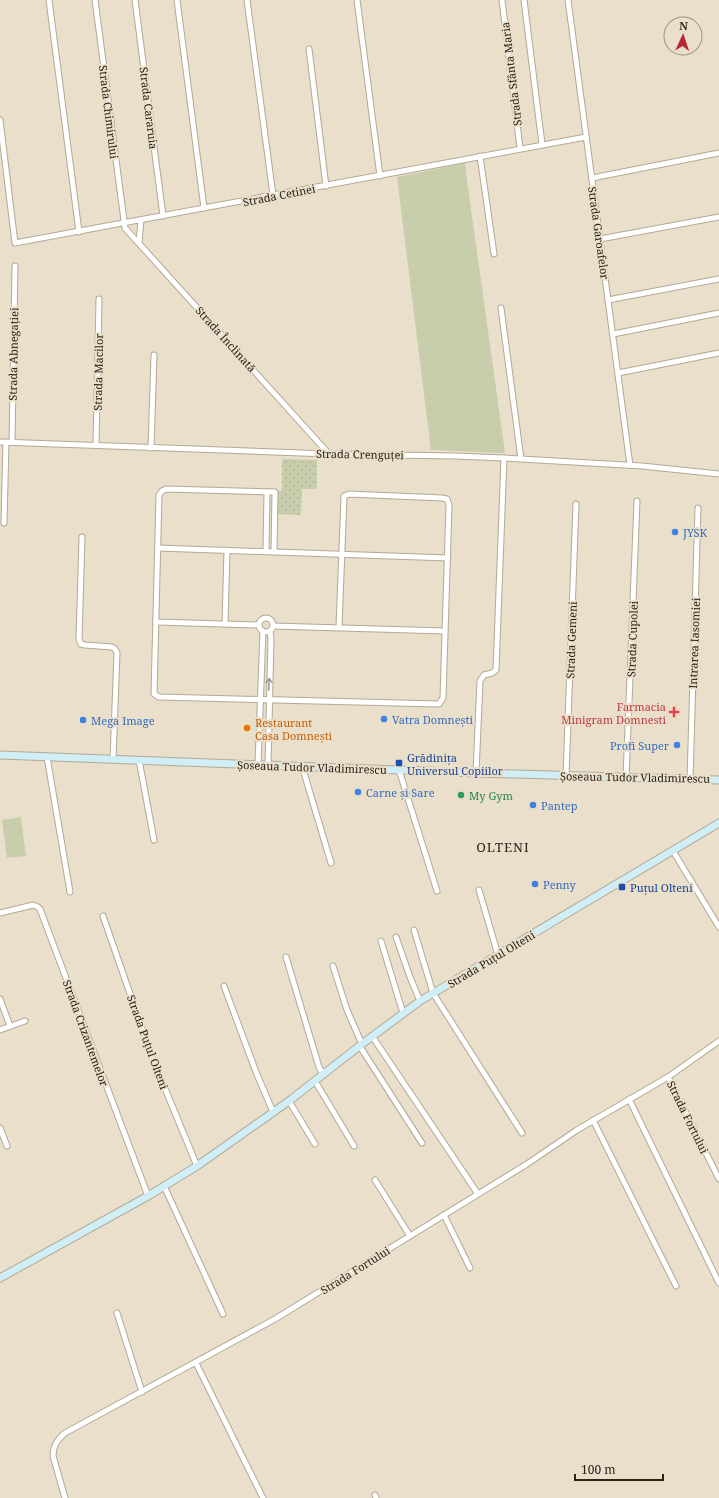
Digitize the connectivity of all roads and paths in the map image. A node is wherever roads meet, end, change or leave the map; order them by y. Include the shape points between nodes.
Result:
1 (49, 0) edge
2 (95, 0) edge
3 (135, 0) edge
4 (177, 0) edge
5 (247, 0) edge
6 (357, 0) edge
7 (502, 0) edge
8 (524, 0) edge
9 (568, 0) edge
10 (309, 49) dead end
11 (0, 120) edge
12 (586, 137) junction
13 (542, 144) junction
14 (520, 148) junction
15 (719, 153) edge
16 (480, 156) junction
17 (380, 176) junction
18 (592, 178) junction
19 (326, 186) junction
20 (273, 195) junction
21 (204, 208) junction
22 (163, 216) junction
23 (719, 217) edge
24 (140, 220) junction
25 (124, 224) junction
26 (79, 232) junction
27 (600, 239) junction
28 (139, 243) junction
29 (494, 254) dead end
30 (14, 266) dead end
31 (719, 279) edge
32 (99, 300) dead end
33 (608, 300) junction
34 (501, 308) dead end
35 (719, 314) edge
36 (613, 334) junction
37 (719, 353) edge
38 (154, 355) dead end
39 (618, 373) junction
40 (3, 442) edge
41 (12, 442) junction
42 (96, 446) junction
43 (151, 448) junction
44 (329, 454) junction
45 (504, 458) junction
46 (521, 459) junction
47 (630, 465) junction
48 (719, 474) edge
49 (266, 492) junction
50 (637, 501) dead end
51 (576, 504) dead end
52 (698, 508) dead end
53 (4, 523) dead end
54 (82, 537) dead end
55 (158, 548) junction
56 (227, 550) junction
57 (266, 551) junction
58 (274, 552) junction
59 (342, 554) junction
60 (448, 558) junction
61 (156, 622) junction
62 (224, 624) junction
63 (259, 625) junction
64 (339, 627) junction
65 (272, 628) junction
66 (263, 631) junction
67 (445, 631) junction
68 (261, 666) junction
69 (270, 666) junction
70 (260, 700) junction
71 (269, 700) junction
72 (0, 755) edge
73 (47, 757) junction
74 (113, 759) junction
75 (139, 760) junction
76 (258, 764) junction
77 (268, 765) junction
78 (302, 766) junction
79 (399, 770) junction
80 (476, 773) junction
81 (566, 776) junction
82 (626, 777) junction
83 (690, 779) junction
84 (719, 780) edge
85 (719, 823) edge
86 (154, 840) dead end
87 (673, 851) junction
88 (331, 863) dead end
89 (436, 890) dead end
90 (479, 890) dead end
91 (70, 892) dead end
92 (0, 913) edge
93 (103, 916) dead end
94 (719, 927) edge
95 (414, 930) dead end
96 (396, 937) dead end
97 (381, 942) dead end
98 (498, 955) junction
99 (286, 957) dead end
100 (333, 966) dead end
101 (224, 986) dead end
102 (433, 993) junction
103 (0, 999) edge
104 (420, 1001) junction
105 (404, 1013) junction
106 (25, 1021) dead end
107 (10, 1026) junction
108 (0, 1030) edge
109 (372, 1036) junction
110 (719, 1041) edge
111 (360, 1045) junction
112 (324, 1074) junction
113 (668, 1076) junction
114 (315, 1081) junction
115 (629, 1099) junction
116 (289, 1101) junction
117 (273, 1112) junction
118 (593, 1120) junction
119 (0, 1128) edge
120 (522, 1132) dead end
121 (422, 1143) dead end
122 (315, 1144) dead end
123 (7, 1146) dead end
124 (354, 1146) dead end
125 (197, 1166) junction
126 (719, 1179) edge
127 (375, 1180) dead end
128 (164, 1186) junction
129 (478, 1194) junction
130 (148, 1196) junction
131 (444, 1215) junction
132 (410, 1236) junction
133 (470, 1268) dead end
134 (0, 1278) edge
135 (719, 1282) edge
136 (676, 1286) dead end
137 (117, 1313) dead end
138 (223, 1314) dead end
139 (196, 1363) junction
140 (142, 1392) junction
141 (65, 1498) edge
142 (263, 1498) edge

1 - 26 street
2 - 25 street, Strada Chimirului
3 - 22 street, Strada Cararuia
4 - 21 street
5 - 20 street
6 - 17 street
7 - 14 street, Strada Sfânta Maria
8 - 13 street
9 - 12 street, Strada Garoafelor
10 - 19 street
11 - 26 street, Strada Cetinei via 15,243
12 - 13 street, Strada Cetinei
12 - 18 street, Strada Garoafelor
13 - 14 street, Strada Cetinei
14 - 16 street, Strada Cetinei
15 - 18 street
16 - 17 street, Strada Cetinei
16 - 29 street
17 - 19 street, Strada Cetinei
18 - 27 street, Strada Garoafelor
19 - 20 street, Strada Cetinei
20 - 21 street, Strada Cetinei
21 - 22 street, Strada Cetinei
22 - 24 street, Strada Cetinei
23 - 27 street
24 - 25 street, Strada Cetinei
24 - 28 street
25 - 26 street, Strada Cetinei
25 - 28 street, Strada Înclinată
27 - 33 street, Strada Garoafelor
28 - 44 street, Strada Înclinată
30 - 41 street, Strada Abnegației
31 - 33 street
32 - 42 street, Strada Macilor
33 - 36 street, Strada Garoafelor
34 - 46 street
35 - 36 street
36 - 39 street, Strada Garoafelor
37 - 39 street
38 - 43 street
39 - 47 street, Strada Garoafelor
40 - 41 street, Strada Crenguței
40 - 53 street
41 - 42 street, Strada Crenguței
42 - 43 street, Strada Crenguței
43 - 44 street, Strada Crenguței
44 - 45 street, Strada Crenguței
45 - 46 street, Strada Crenguței
45 - 80 street via 496,670 492,674 484,675 480,681
46 - 47 street, Strada Crenguței
47 - 48 street, Strada Crenguței
49 - 55 street via 162,491 159,495
49 - 57 street
49 - 58 street via 275,492
50 - 82 street, Strada Cupolei
51 - 81 street, Strada Gemeni
52 - 83 street, Intrarea Iasomiei
54 - 74 street via 79,639 81,644 112,647 116,652
55 - 56 street
55 - 61 street
56 - 57 street
56 - 62 street
57 - 58 street
58 - 59 street
59 - 60 street
59 - 60 street via 344,498 349,494 447,499
59 - 64 street
60 - 67 street
61 - 62 street
61 - 70 street via 153,692 156,696
62 - 63 street
63 - 65 street via 267,618 271,620
63 - 66 street
64 - 65 street
64 - 67 street
65 - 66 street
65 - 69 street
66 - 68 street
67 - 71 street via 443,698 439,704
68 - 69 street
68 - 70 street
71 -> 69 street
70 - 71 street
70 - 76 street
71 - 77 street
72 - 73 street, Șoseaua Tudor Vladimirescu
73 - 74 street, Șoseaua Tudor Vladimirescu
73 - 91 street
74 - 75 street, Șoseaua Tudor Vladimirescu
75 - 76 street, Șoseaua Tudor Vladimirescu
75 - 86 street
76 - 77 street, Șoseaua Tudor Vladimirescu
77 - 78 street, Șoseaua Tudor Vladimirescu
78 - 79 street, Șoseaua Tudor Vladimirescu
78 - 88 street
79 - 80 street, Șoseaua Tudor Vladimirescu
79 - 89 street
80 - 81 street, Șoseaua Tudor Vladimirescu
81 - 82 street, Șoseaua Tudor Vladimirescu
82 - 83 street, Șoseaua Tudor Vladimirescu
83 - 84 street, Șoseaua Tudor Vladimirescu
85 - 87 street, Strada Puțul Olteni
87 - 94 street
87 - 98 street, Strada Puțul Olteni
90 - 98 street
92 - 130 street, Strada Crizantemelor via 33,905 40,909
93 - 125 street, Strada Puțul Olteni via 152,1057
95 - 102 street
96 - 104 street
97 - 105 street
98 - 102 street, Strada Puțul Olteni
99 - 112 street via 319,1067
100 - 111 street
101 - 117 street
102 - 104 street, Strada Puțul Olteni
102 - 120 street
103 - 107 street
104 - 105 street, Strada Puțul Olteni
105 - 109 street, Strada Puțul Olteni
106 - 107 street
107 - 108 street
109 - 111 street, Strada Puțul Olteni
109 - 129 street
110 - 113 street, Strada Fortului
111 - 112 street, Strada Puțul Olteni
111 - 121 street
112 - 114 street, Strada Puțul Olteni
113 - 115 street, Strada Fortului
113 - 126 street, Strada Fortului
114 - 116 street, Strada Puțul Olteni
114 - 124 street
115 - 118 street, Strada Fortului
115 - 135 street
116 - 117 street, Strada Puțul Olteni
116 - 122 street
117 - 125 street, Strada Puțul Olteni
118 - 129 street, Strada Fortului
118 - 136 street
119 - 123 street
125 - 128 street, Strada Puțul Olteni
127 - 132 street
128 - 130 street, Strada Puțul Olteni
128 - 138 street
129 - 131 street, Strada Fortului
130 - 134 street, Strada Puțul Olteni
131 - 132 street, Strada Fortului
131 - 133 street
132 - 139 street, Strada Fortului via 275,1319
137 - 140 street
139 - 140 street, Strada Fortului
139 - 142 street
140 - 141 street, Strada Fortului via 65,1433 56,1444 53,1450 54,1465

